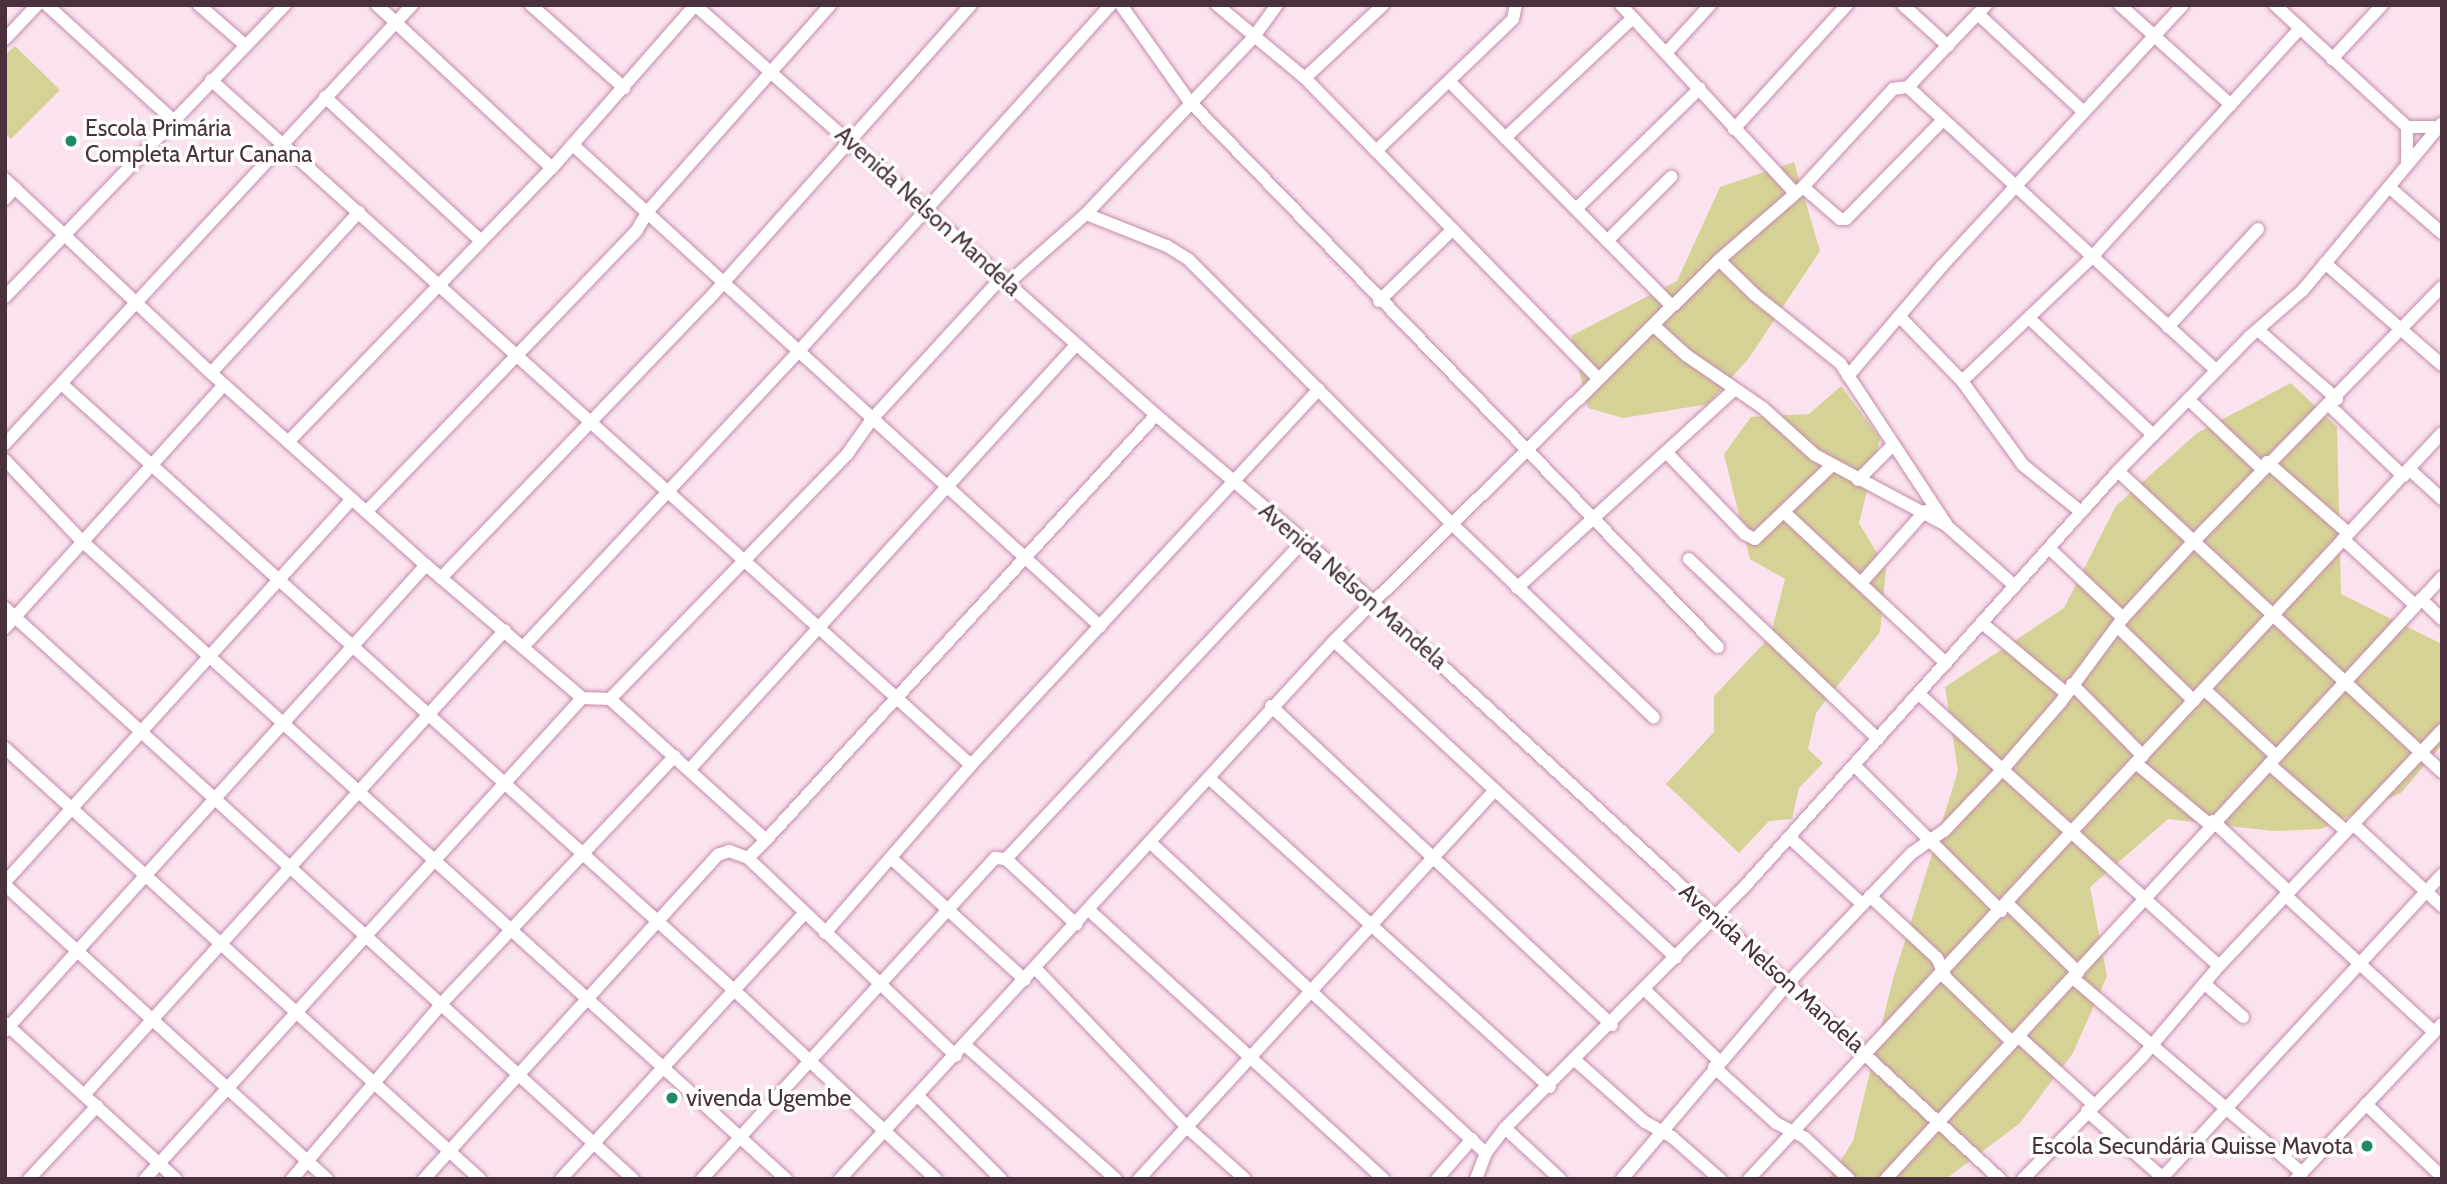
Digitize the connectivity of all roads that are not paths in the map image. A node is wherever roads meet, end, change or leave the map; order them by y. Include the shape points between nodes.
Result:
1 (37, 5) edge
2 (47, 5) edge
3 (199, 5) edge
4 (285, 5) edge
5 (377, 5) edge
6 (412, 5) edge
7 (531, 5) edge
8 (695, 5) edge
9 (830, 5) edge
10 (971, 5) edge
11 (1110, 5) edge
12 (1121, 5) edge
13 (1217, 5) edge
14 (1277, 5) edge
15 (1383, 5) edge
16 (1516, 5) edge
17 (1621, 5) edge
18 (1710, 5) edge
19 (1847, 5) edge
20 (1903, 5) edge
21 (2120, 5) edge
22 (2183, 5) edge
23 (2275, 5) edge
24 (2382, 5) edge
25 (1982, 10) edge
26 (1633, 18) junction
27 (395, 23) junction
28 (2300, 28) junction
29 (2153, 37) junction
30 (1253, 38) junction
31 (5, 39) edge
32 (245, 45) junction
33 (1948, 46) junction
34 (1667, 52) junction
35 (2332, 59) junction
36 (771, 71) junction
37 (1305, 78) junction
38 (211, 80) junction
39 (1449, 81) junction
40 (624, 88) junction
41 (1700, 88) junction
42 (1908, 88) junction
43 (325, 97) junction
44 (1189, 101) junction
45 (2231, 105) junction
46 (2084, 112) junction
47 (172, 119) junction
48 (1944, 120) junction
49 (2440, 125) edge
50 (2407, 127) junction
51 (1734, 129) junction
52 (849, 138) junction
53 (1505, 138) junction
54 (284, 143) junction
55 (573, 145) junction
56 (1376, 150) junction
57 (2407, 164) junction
58 (552, 168) junction
59 (1671, 177) dead end
60 (5, 179) edge
61 (2389, 187) junction
62 (15, 188) junction
63 (2014, 189) junction
64 (1799, 190) junction
65 (5, 198) edge
66 (1576, 209) junction
67 (925, 210) junction
68 (648, 211) junction
69 (359, 212) junction
70 (1086, 214) junction
71 (1453, 229) junction
72 (2258, 229) dead end
73 (62, 233) junction
74 (2442, 233) edge
75 (481, 240) junction
76 (1606, 241) junction
77 (2091, 258) junction
78 (1719, 260) junction
79 (2325, 263) junction
80 (1005, 280) junction
81 (438, 283) junction
82 (724, 283) junction
83 (2442, 287) edge
84 (5, 296) edge
85 (1379, 302) junction
86 (139, 304) junction
87 (1672, 306) junction
88 (1899, 316) junction
89 (2030, 319) junction
90 (1653, 325) junction
91 (2168, 327) junction
92 (2258, 330) junction
93 (2402, 330) junction
94 (1076, 345) junction
95 (797, 352) junction
96 (515, 353) junction
97 (2442, 365) edge
98 (2216, 370) junction
99 (211, 373) junction
100 (1848, 376) junction
101 (1598, 378) junction
102 (1962, 381) junction
103 (224, 385) junction
104 (64, 386) junction
105 (1319, 389) junction
106 (1735, 389) junction
107 (2188, 399) junction
108 (2333, 402) junction
109 (1156, 415) junction
110 (872, 419) junction
111 (589, 422) junction
112 (2442, 433) edge
113 (2153, 435) junction
114 (288, 442) junction
115 (5, 444) edge
116 (1893, 445) junction
117 (1527, 451) junction
118 (1668, 454) junction
119 (5, 460) edge
120 (2264, 465) junction
121 (1831, 466) junction
122 (151, 467) junction
123 (2118, 471) junction
124 (2406, 472) junction
125 (1230, 480) junction
126 (1858, 480) junction
127 (949, 487) junction
128 (666, 493) junction
129 (352, 499) junction
130 (2442, 499) edge
131 (1931, 501) junction
132 (366, 512) junction
133 (2081, 512) junction
134 (1786, 514) junction
135 (1923, 515) junction
136 (1594, 521) junction
137 (1451, 523) junction
138 (1946, 524) junction
139 (2346, 536) junction
140 (82, 541) junction
141 (1304, 541) junction
142 (2193, 542) junction
143 (2049, 548) junction
144 (1025, 556) junction
145 (744, 559) junction
146 (1689, 559) dead end
147 (426, 565) junction
148 (2442, 577) edge
149 (441, 578) junction
150 (276, 580) junction
151 (1862, 582) junction
152 (2015, 586) junction
153 (1517, 588) junction
154 (1372, 601) junction
155 (2418, 602) junction
156 (10, 612) edge
157 (2274, 614) junction
158 (2442, 619) edge
159 (2121, 622) junction
160 (1982, 623) junction
161 (1100, 626) junction
162 (5, 628) edge
163 (821, 628) junction
164 (505, 630) junction
165 (1334, 641) junction
166 (1718, 646) dead end
167 (523, 647) junction
168 (353, 648) junction
169 (208, 655) junction
170 (1946, 663) junction
171 (2344, 682) junction
172 (2069, 688) junction
173 (2204, 689) junction
174 (1919, 694) junction
175 (897, 697) junction
176 (582, 698) junction
177 (611, 699) junction
178 (2194, 701) junction
179 (1271, 706) junction
180 (430, 716) junction
181 (1654, 718) dead end
182 (284, 724) junction
183 (2442, 730) edge
184 (140, 731) junction
185 (1878, 739) junction
186 (5, 748) edge
187 (2420, 753) junction
188 (675, 756) junction
189 (2140, 760) junction
190 (2272, 760) junction
191 (971, 765) junction
192 (1855, 766) junction
193 (690, 769) junction
194 (2003, 769) junction
195 (2442, 772) edge
196 (1209, 778) junction
197 (505, 784) junction
198 (1495, 790) junction
199 (357, 794) junction
200 (216, 799) junction
201 (71, 807) junction
202 (2211, 822) junction
203 (2349, 828) junction
204 (2073, 833) junction
205 (1790, 837) junction
206 (766, 840) junction
207 (1931, 840) junction
208 (1152, 844) junction
209 (582, 853) junction
210 (1435, 857) junction
211 (748, 858) junction
212 (891, 858) junction
213 (1006, 859) junction
214 (437, 861) junction
215 (292, 868) junction
216 (2442, 875) edge
217 (147, 877) junction
218 (5, 883) edge
219 (2426, 892) junction
220 (2287, 893) junction
221 (2143, 897) junction
222 (1866, 900) junction
223 (2442, 906) edge
224 (2005, 908) junction
225 (947, 910) junction
226 (1090, 911) junction
227 (805, 913) junction
228 (1716, 917) junction
229 (658, 922) junction
230 (1076, 924) junction
231 (1373, 925) junction
232 (513, 930) junction
233 (825, 933) junction
234 (369, 936) junction
235 (223, 944) junction
236 (78, 951) junction
237 (1676, 958) junction
238 (2361, 964) junction
239 (2219, 966) junction
240 (1035, 968) junction
241 (1943, 971) junction
242 (2076, 975) junction
243 (1025, 980) junction
244 (1788, 983) junction
245 (2206, 985) junction
246 (879, 987) junction
247 (1645, 990) junction
248 (735, 991) junction
249 (1311, 991) junction
250 (587, 999) junction
251 (443, 1002) junction
252 (298, 1013) junction
253 (2243, 1017) dead end
254 (153, 1019) junction
255 (1612, 1025) junction
256 (7, 1027) edge
257 (2439, 1029) edge
258 (2015, 1039) junction
259 (2152, 1044) junction
260 (966, 1046) junction
261 (1864, 1052) junction
262 (956, 1056) junction
263 (1250, 1058) junction
264 (811, 1060) junction
265 (1577, 1061) junction
266 (1717, 1064) junction
267 (664, 1068) junction
268 (519, 1073) junction
269 (374, 1081) junction
270 (1550, 1087) junction
271 (228, 1090) junction
272 (85, 1095) junction
273 (919, 1097) junction
274 (2366, 1104) junction
275 (97, 1106) junction
276 (2227, 1107) junction
277 (2090, 1108) junction
278 (1938, 1122) junction
279 (1188, 1128) junction
280 (1505, 1128) junction
281 (885, 1131) junction
282 (1793, 1131) junction
283 (1664, 1132) junction
284 (741, 1136) junction
285 (1472, 1139) junction
286 (595, 1144) junction
287 (450, 1150) junction
288 (1486, 1153) junction
289 (306, 1159) junction
290 (159, 1163) junction
291 (2441, 1175) edge
292 (2299, 1176) edge
293 (2162, 1178) edge
294 (29, 1179) edge
295 (145, 1179) edge
296 (176, 1179) edge
297 (292, 1179) edge
298 (327, 1179) edge
299 (424, 1179) edge
300 (480, 1179) edge
301 (561, 1179) edge
302 (633, 1179) edge
303 (702, 1179) edge
304 (786, 1179) edge
305 (840, 1179) edge
306 (936, 1179) edge
307 (1000, 1179) edge
308 (1116, 1179) edge
309 (1139, 1179) edge
310 (1245, 1179) edge
311 (1384, 1179) edge
312 (1437, 1179) edge
313 (1476, 1179) edge
314 (1560, 1179) edge
315 (1622, 1179) edge
316 (1720, 1179) edge
317 (1749, 1179) edge
318 (1849, 1179) edge
319 (1885, 1179) edge
320 (2000, 1179) edge
321 (2023, 1179) edge

1 - 31 street
2 - 47 street
3 - 32 street
4 - 32 street
5 - 27 street
6 - 27 street
7 - 40 street
8 - 36 street, Avenida Nelson Mandela
8 - 40 street
9 - 36 street
10 - 52 street
11 - 67 street
12 - 44 street
13 - 30 street
14 - 30 street
15 - 37 street
16 - 39 street via 1513,19
17 - 26 street
18 - 34 street
19 - 51 street
20 - 33 street
21 - 29 street
22 - 29 street
23 - 28 street
24 - 35 street
25 - 33 street
25 - 46 street
26 - 34 street
26 - 53 street
27 - 43 street
27 - 58 street
28 - 35 street
28 - 45 street
29 - 45 street
29 - 46 street
30 - 37 street
30 - 44 street
32 - 38 street
33 - 42 street
34 - 41 street
35 - 50 street
36 - 52 street, Avenida Nelson Mandela
36 - 68 street
37 - 56 street
38 - 47 street
38 - 54 street
39 - 53 street
39 - 56 street
40 - 55 street
41 - 51 street
41 - 66 street
42 - 48 street
42 - 64 street via 1893,89
43 - 54 street
43 - 75 street
44 - 70 street
44 - 85 street
45 - 77 street
46 - 63 street
47 - 73 street
48 - 63 street
48 - 64 street via 1846,219
49 - 50 street
49 - 57 street
50 - 57 street
51 - 64 street
52 - 67 street, Avenida Nelson Mandela
52 - 82 street
53 - 66 street
54 - 69 street
54 - 86 street
55 - 58 street
55 - 68 street
56 - 71 street
57 - 61 street
58 - 75 street
59 - 76 street
60 - 62 street
61 - 74 street
61 - 79 street
62 - 65 street
62 - 73 street
63 - 77 street
63 - 88 street
64 - 78 street
66 - 76 street
67 - 80 street, Avenida Nelson Mandela
67 - 95 street
68 - 82 street
68 - 96 street via 636,230
69 - 81 street
69 - 99 street
70 - 80 street
70 - 105 street via 1189,260
71 - 85 street
71 - 101 street
72 - 91 street
73 - 84 street
73 - 86 street
75 - 81 street
76 - 87 street
77 - 89 street
77 - 91 street
78 - 87 street
78 - 100 street via 1755,295 1825,349
79 - 92 street via 2284,309
79 - 93 street
80 - 94 street, Avenida Nelson Mandela
80 - 110 street
81 - 96 street
81 - 114 street
82 - 95 street
82 - 111 street
83 - 93 street
85 - 117 street
86 - 99 street
86 - 104 street
87 - 90 street
88 - 100 street
88 - 102 street
89 - 102 street
89 - 113 street
90 - 101 street
90 - 106 street
91 - 98 street
92 - 98 street
92 - 108 street
93 - 97 street
93 - 108 street
94 - 109 street, Avenida Nelson Mandela
94 - 127 street
95 - 110 street
95 - 128 street
96 - 111 street
96 - 132 street
98 - 107 street
99 - 103 street
100 - 116 street
101 - 117 street
102 - 133 street via 2017,458
103 - 114 street
103 - 122 street
104 - 115 street
104 - 122 street
105 - 125 street
105 - 137 street
106 - 118 street
106 - 121 street
107 - 113 street
107 - 120 street
108 - 120 street
108 - 124 street
109 - 125 street, Avenida Nelson Mandela
109 - 144 street
110 - 127 street
110 - 145 street via 848,453
111 - 128 street
111 - 149 street
112 - 124 street
113 - 123 street
114 - 129 street
116 - 126 street
116 - 131 street
117 - 136 street
117 - 137 street
118 - 134 street via 1750,538 1759,537
118 - 136 street
119 - 140 street
120 - 139 street
120 - 142 street
121 - 126 street
121 - 134 street
122 - 140 street
122 - 150 street
123 - 133 street
123 - 142 street
124 - 130 street
124 - 139 street
125 - 141 street, Avenida Nelson Mandela
125 - 161 street
126 - 135 street
127 - 144 street
127 - 163 street
128 - 145 street
128 - 167 street
129 - 132 street
129 - 150 street
131 - 135 street
131 - 138 street
132 - 147 street
133 - 143 street
134 - 151 street
135 - 138 street
135 - 151 street
136 - 153 street
136 - 166 street
137 - 153 street
137 - 154 street
138 - 152 street
139 - 155 street
139 - 157 street
140 - 156 street
140 - 169 street
141 - 154 street, Avenida Nelson Mandela
141 - 213 street
142 - 157 street
142 - 159 street
143 - 152 street
143 - 159 street
144 - 161 street
144 - 175 street
145 - 163 street
145 - 177 street
146 - 185 street
147 - 149 street
147 - 168 street
148 - 155 street
149 - 164 street
150 - 168 street
150 - 169 street
151 - 170 street
152 - 160 street
153 - 181 street
154 - 165 street
154 - 228 street, Avenida Nelson Mandela
155 - 158 street
155 - 171 street
156 - 162 street
156 - 184 street
157 - 171 street
157 - 173 street
159 - 172 street
159 - 178 street
160 - 170 street
160 - 172 street
161 - 191 street
163 - 175 street
163 - 193 street
164 - 167 street
164 - 180 street
165 - 179 street
165 - 198 street
167 - 176 street
168 - 180 street
168 - 182 street
169 - 182 street
169 - 184 street
170 - 174 street
171 - 187 street
171 - 190 street
172 - 189 street
172 - 194 street
173 - 178 street
173 - 190 street
174 - 185 street
174 - 194 street
175 - 191 street
175 - 206 street
176 - 177 street
176 - 197 street
177 - 188 street
178 - 189 street
179 - 196 street
179 - 210 street
180 - 197 street
180 - 199 street
182 - 199 street
182 - 200 street
183 - 187 street
184 - 200 street
184 - 201 street
185 - 192 street
186 - 201 street
187 - 195 street
187 - 203 street
188 - 193 street
188 - 209 street
189 - 202 street
189 - 204 street
190 - 202 street
190 - 203 street
191 - 212 street
192 - 205 street
192 - 207 street
193 - 206 street
194 - 204 street
194 - 207 street
196 - 208 street
196 - 231 street
197 - 209 street
197 - 214 street
198 - 210 street
198 - 237 street
199 - 214 street
199 - 215 street
200 - 215 street
200 - 217 street
201 - 217 street
201 - 218 street
202 - 220 street
202 - 221 street
203 - 219 street
203 - 220 street
204 - 221 street
204 - 224 street
205 - 222 street
205 - 228 street
206 - 211 street
207 - 222 street
207 - 224 street
208 - 226 street
208 - 249 street
209 - 229 street
209 - 232 street
210 - 231 street
210 - 255 street
211 - 227 street
211 - 229 street via 729,851 718,855
212 - 225 street
212 - 233 street
213 - 225 street via 992,860
213 - 230 street
214 - 232 street
214 - 234 street
215 - 234 street
215 - 235 street
216 - 219 street
217 - 235 street
217 - 236 street
218 - 236 street
219 - 223 street
219 - 238 street
220 - 238 street
220 - 239 street
221 - 239 street
221 - 242 street
222 - 241 street via 1937,958
222 - 244 street
224 - 241 street
224 - 242 street
225 - 243 street
225 - 246 street
226 - 230 street
226 - 263 street
227 - 233 street
227 - 248 street
228 - 237 street
228 - 244 street, Avenida Nelson Mandela
229 - 248 street
229 - 250 street
230 - 240 street
231 - 249 street
231 - 270 street
232 - 250 street
232 - 251 street
233 - 246 street
234 - 251 street
234 - 252 street
235 - 252 street
235 - 254 street
236 - 254 street
236 - 256 street
237 - 247 street
238 - 257 street
238 - 276 street
239 - 245 street
240 - 243 street
240 - 279 street
241 - 258 street
241 - 261 street
242 - 258 street
242 - 259 street
243 - 260 street
244 - 261 street, Avenida Nelson Mandela
244 - 266 street
245 - 253 street
245 - 259 street
246 - 262 street
246 - 264 street
247 - 255 street
247 - 266 street
248 - 264 street
248 - 267 street
249 - 263 street
249 - 285 street
250 - 267 street
250 - 268 street
251 - 268 street
251 - 269 street
252 - 269 street
252 - 271 street
254 - 271 street
254 - 272 street
255 - 265 street
256 - 272 street
257 - 274 street
258 - 277 street
258 - 278 street
259 - 276 street
259 - 277 street
260 - 262 street
260 - 308 street
261 - 278 street, Avenida Nelson Mandela
261 - 282 street
262 - 273 street
263 - 279 street
263 - 311 street
264 - 281 street
264 - 284 street
265 - 270 street
265 - 283 street via 1639,1118
266 - 282 street via 1776,1123
266 - 283 street
267 - 284 street
267 - 286 street
268 - 286 street
268 - 287 street
269 - 287 street
269 - 289 street
270 - 280 street
271 - 289 street
271 - 290 street
272 - 275 street
273 - 281 street
273 - 307 street
274 - 291 street
274 - 292 street
275 - 290 street
275 - 294 street
276 - 292 street
276 - 293 street
277 - 293 street
277 - 321 street
278 - 319 street
278 - 320 street, Avenida Nelson Mandela
279 - 309 street
279 - 310 street
280 - 288 street
280 - 314 street
281 - 305 street
281 - 306 street
282 - 317 street
282 - 318 street
283 - 315 street
283 - 316 street
284 - 303 street
284 - 304 street
285 - 288 street
285 - 312 street
286 - 301 street
286 - 302 street
287 - 299 street
287 - 300 street
288 - 313 street
289 - 297 street
289 - 298 street
290 - 295 street
290 - 296 street

